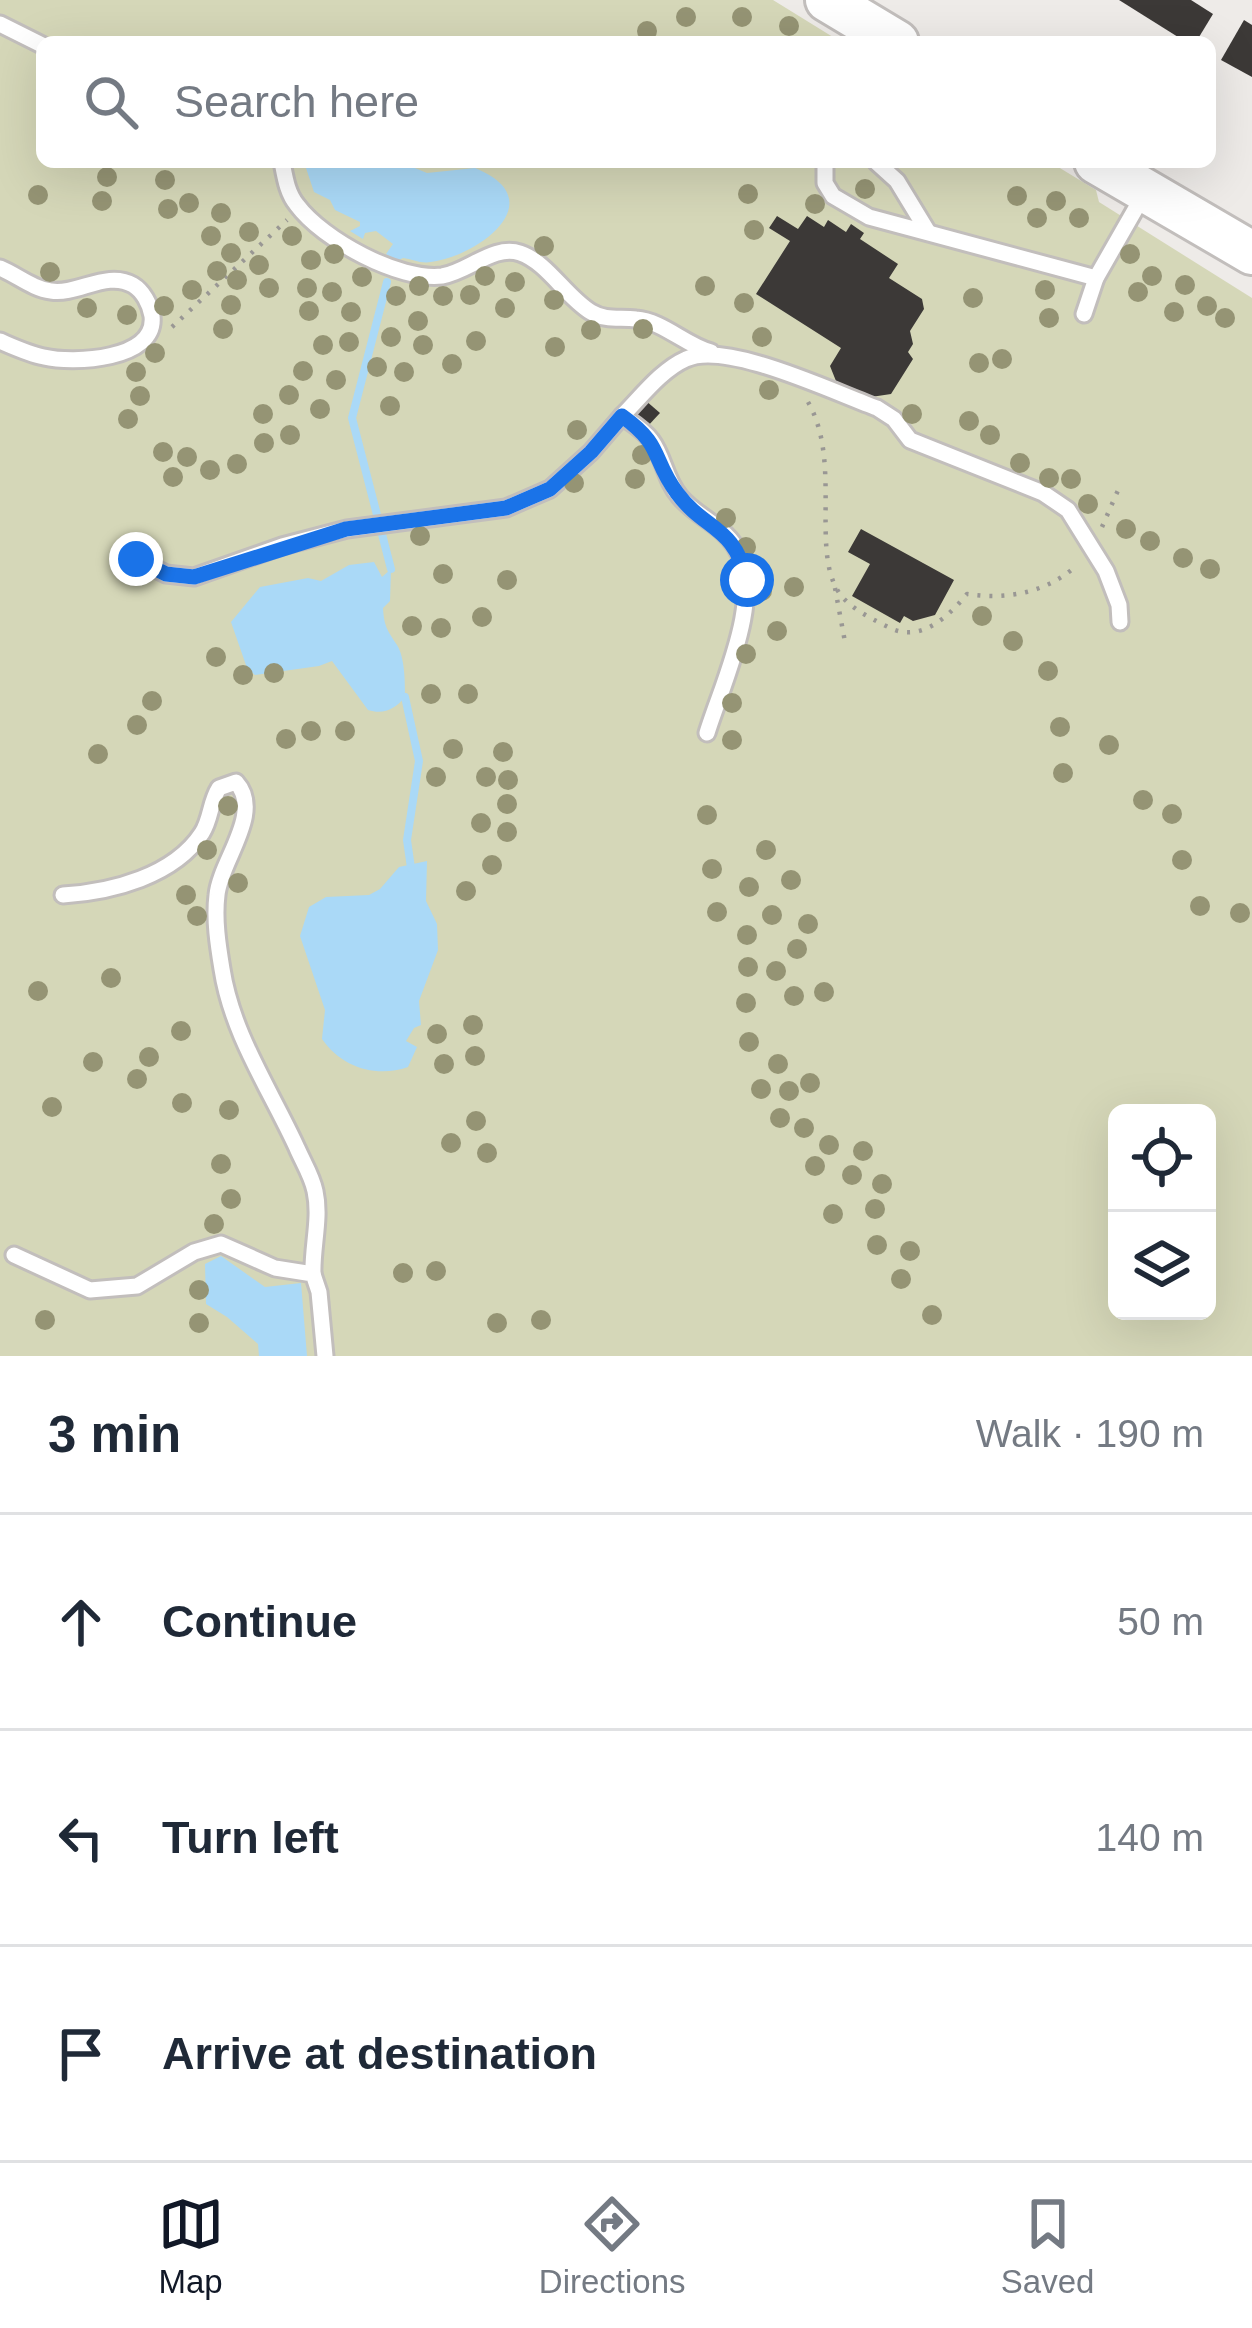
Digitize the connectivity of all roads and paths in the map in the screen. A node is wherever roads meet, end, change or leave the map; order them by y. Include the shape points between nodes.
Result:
1 (827, 0) edge
2 (0, 25) edge
3 (887, 36) edge
4 (36, 42) edge
5 (283, 168) edge
6 (825, 168) edge
7 (882, 168) edge
8 (1106, 168) edge
9 (1145, 191) junction
10 (299, 207) junction
11 (928, 232) junction
12 (1252, 254) edge
13 (0, 268) edge
14 (1096, 278) junction
15 (1084, 314) dead end
16 (0, 341) edge
17 (131, 348) junction
18 (723, 355) junction
19 (784, 373) junction
20 (622, 416) junction
21 (1119, 488) dead end
22 (1092, 548) junction
23 (136, 559) dead end
24 (834, 584) junction
25 (1120, 622) dead end
26 (844, 642) dead end
27 (707, 734) dead end
28 (64, 895) dead end
29 (14, 1255) dead end
30 (313, 1274) junction
31 (325, 1356) edge

1 - 3 main road
2 - 4 lane
5 - 10 lane
6 - 11 lane via 833,196 869,218
7 - 11 lane
8 - 9 main road
9 - 12 main road
9 - 14 lane
10 - 17 path via 178,322
10 - 18 lane via 369,258 406,273 446,275 516,250 601,317 653,323
11 - 14 lane
13 - 17 lane via 49,291 122,281 137,287 152,332
14 - 15 lane
16 - 17 lane via 70,360
18 - 19 lane
18 - 20 lane via 685,359
19 - 22 lane via 877,409 910,440 1043,493 1068,510
19 - 24 path via 812,410 823,446
20 - 23 lane via 573,470 526,501 368,526 194,577
20 - 27 lane via 650,438 673,488 743,562 741,627
21 - 22 path
22 - 24 path via 1049,585 967,594 946,620 911,632 883,624
22 - 25 lane
24 - 26 path
28 - 30 lane via 121,886 162,868 204,831 219,788 236,782 242,789 242,821 217,895 222,973 240,1036 312,1181
29 - 30 lane via 90,1290 137,1286 221,1244 275,1268
30 - 31 lane

